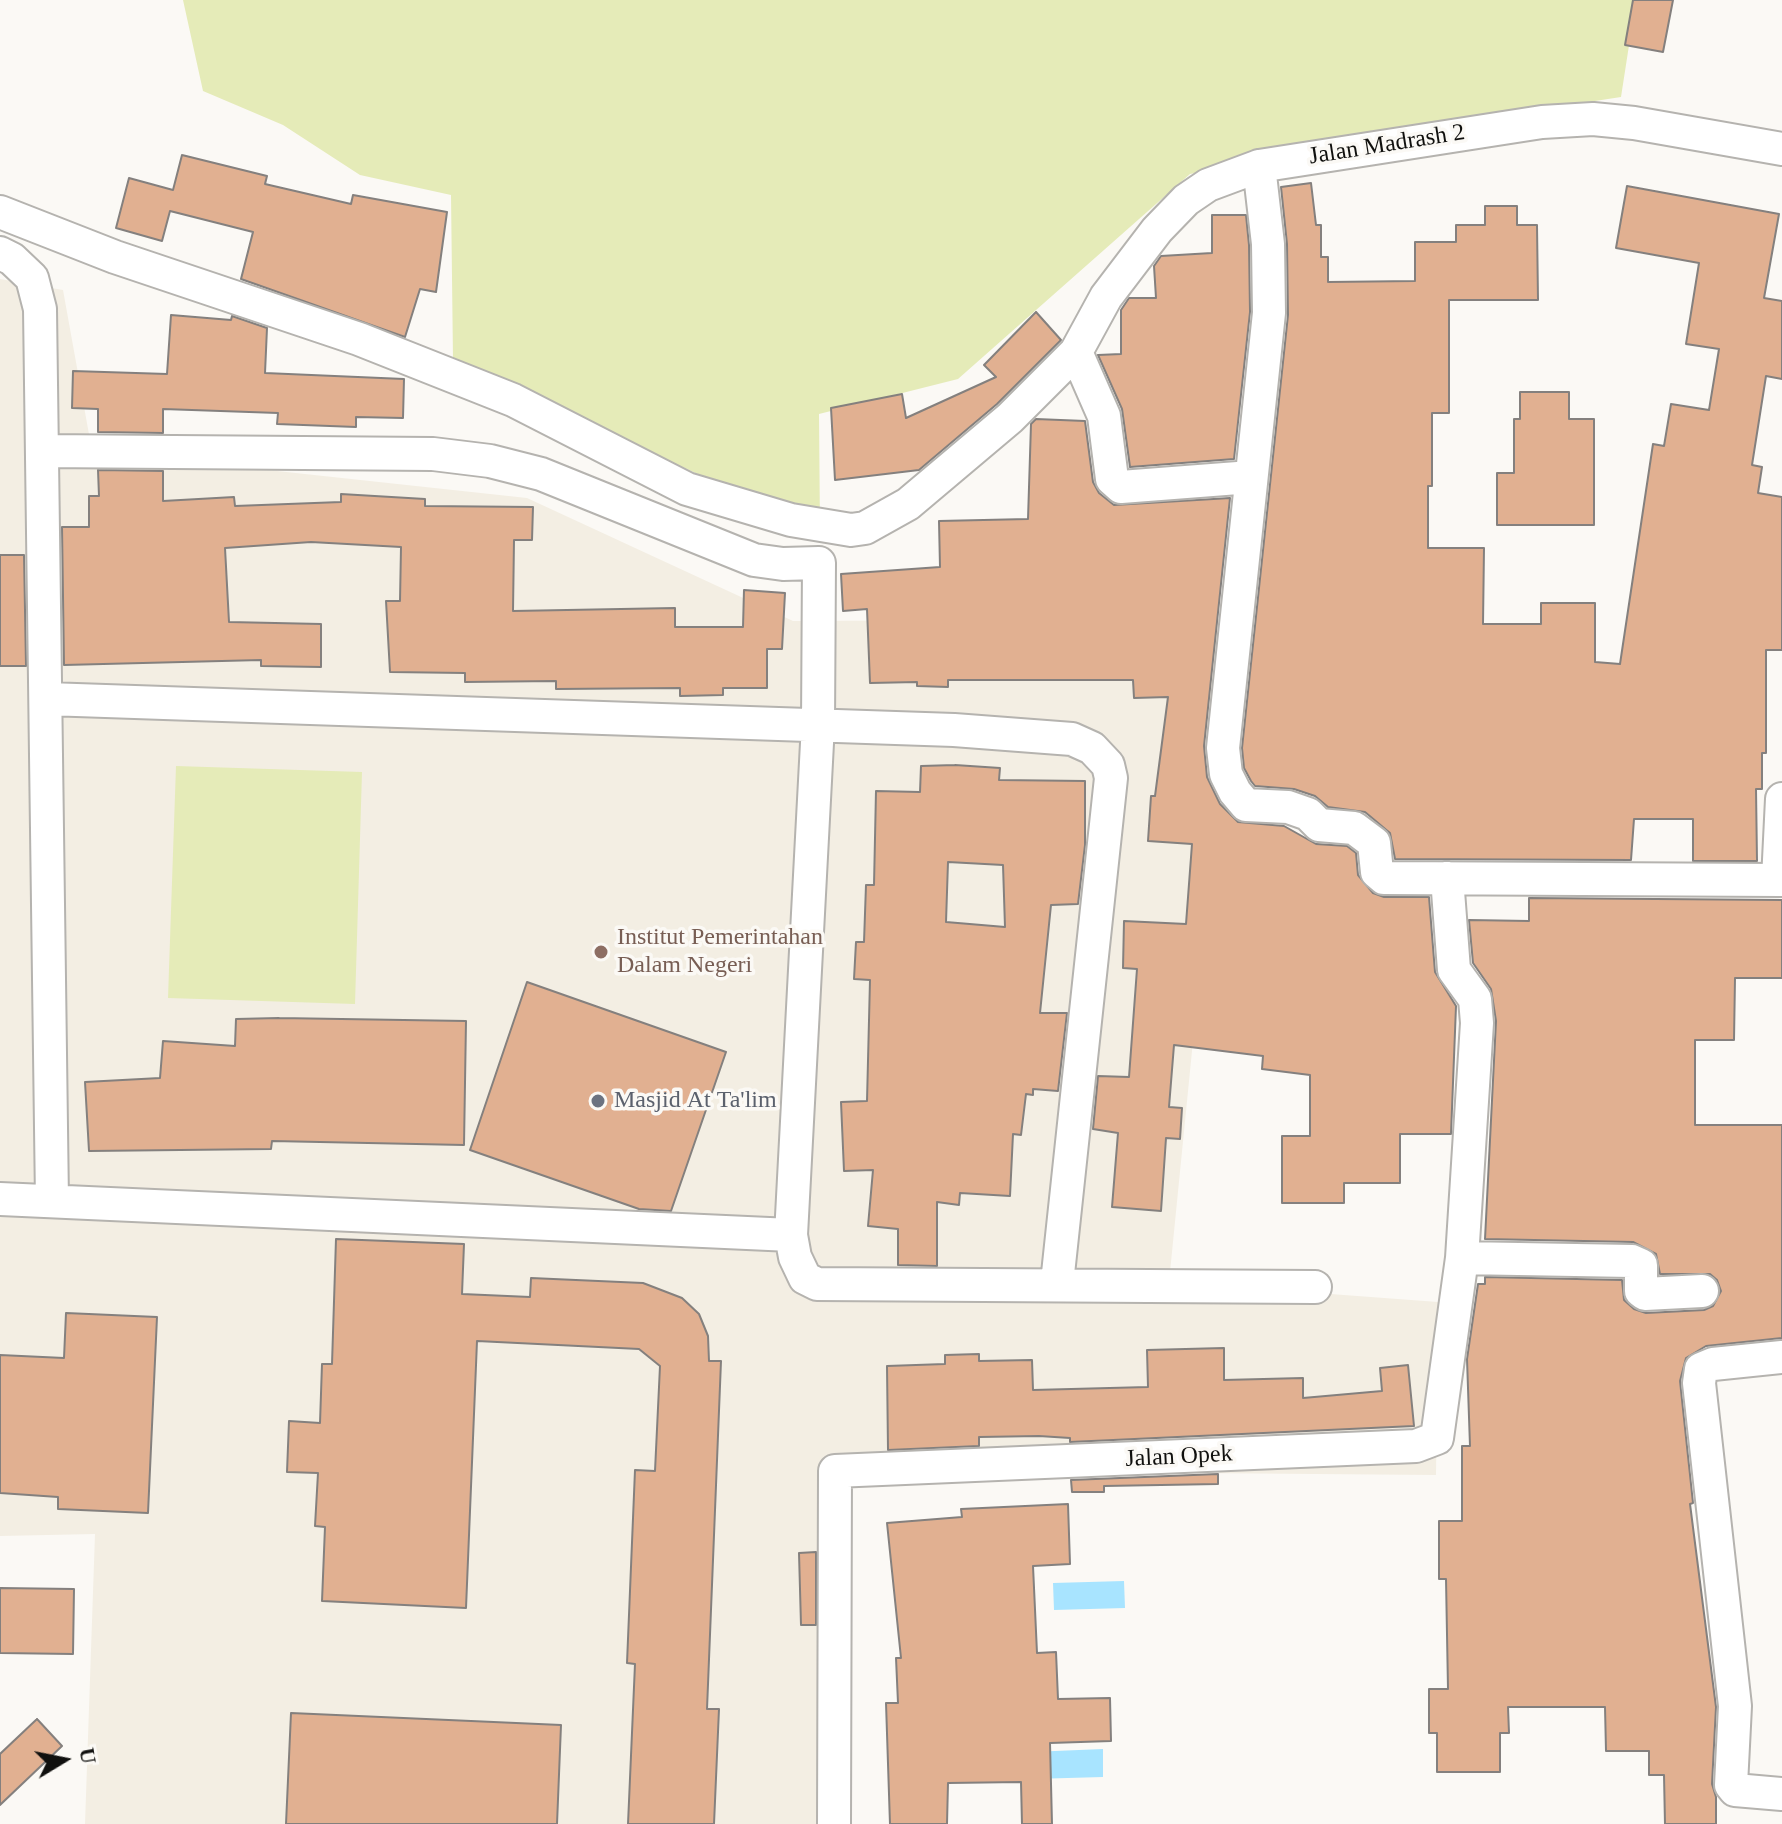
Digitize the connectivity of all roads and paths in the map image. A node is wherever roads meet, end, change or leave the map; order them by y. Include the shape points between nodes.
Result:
1 (1782, 149) edge
2 (1259, 166) junction
3 (0, 212) edge
4 (0, 253) edge
5 (1076, 352) junction
6 (43, 451) junction
7 (1251, 477) junction
8 (47, 699) junction
9 (818, 724) junction
10 (1782, 799) edge
11 (1447, 878) junction
12 (1780, 880) edge
13 (0, 1199) edge
14 (52, 1201) junction
15 (791, 1235) junction
16 (1462, 1258) junction
17 (1057, 1283) junction
18 (1315, 1287) dead end
19 (1702, 1291) dead end
20 (1782, 1357) edge
21 (1782, 1794) edge
22 (834, 1824) edge

1 - 2 street, Jalan Madrash 2 via 1593,119 1542,122
2 - 5 street, Jalan Madrash 2 via 1208,185 1186,200 1106,297
2 - 7 street via 1270,283
3 - 5 street, Jalan Madrash 2 via 115,257 359,339 513,400 687,489 791,520 851,530 908,504 1010,418
4 - 6 street via 32,278 40,309
5 - 7 street via 1104,416 1112,479 1121,487
6 - 8 street
6 - 9 street via 433,454 490,461 541,474 754,560 819,563
7 - 11 street via 1223,748 1230,783 1246,805 1288,807 1319,825 1354,828 1370,838 1377,872 1384,878
8 - 9 street
8 - 14 street
9 - 15 street
9 - 17 street via 1072,739 1101,754 1108,765 1110,790
10 - 12 street
11 - 12 street
11 - 16 street, Jalan Opek via 1454,970 1476,1003
13 - 14 street
14 - 15 street
15 - 17 street via 802,1272 811,1283
16 - 19 street via 1632,1261 1641,1265 1645,1294
16 - 22 street, Jalan Opek via 1441,1429 1430,1443 835,1471
17 - 18 street
20 - 21 street via 1713,1364 1701,1369 1699,1383 1735,1706 1731,1785 1735,1790

